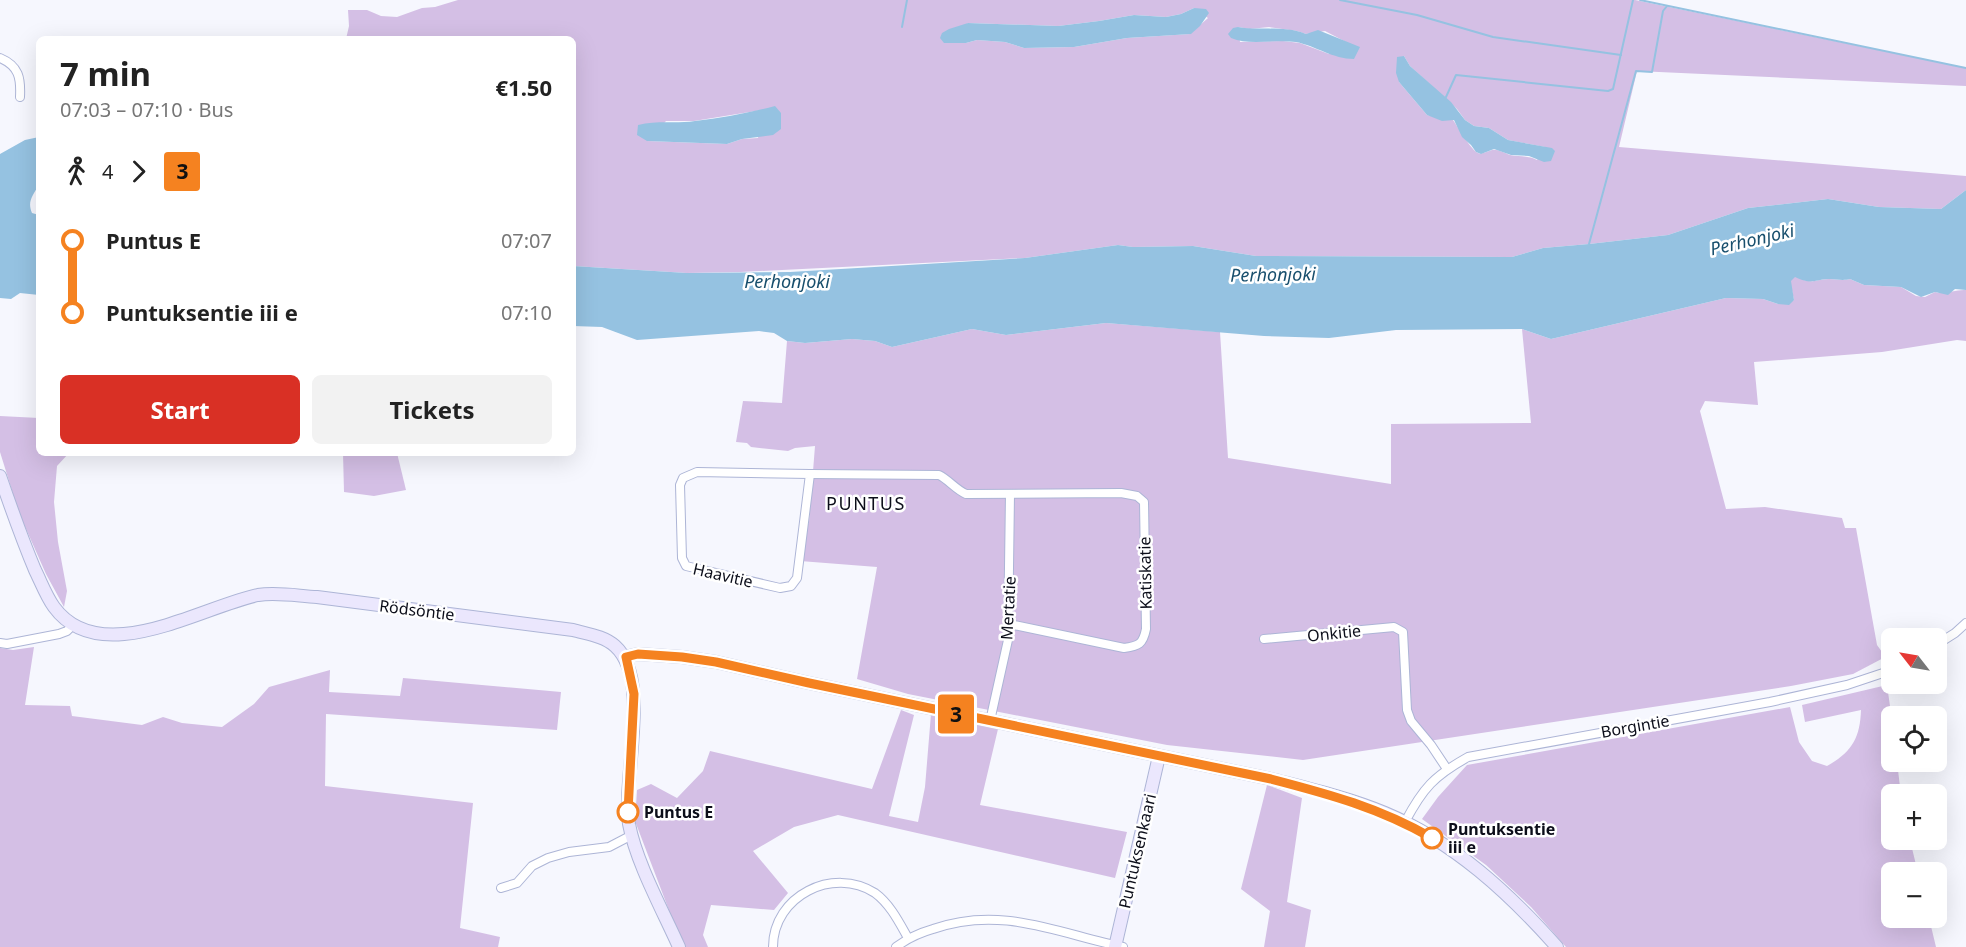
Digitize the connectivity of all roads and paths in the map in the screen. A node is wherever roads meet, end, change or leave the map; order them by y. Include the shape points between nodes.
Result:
1 (0, 58) edge
2 (20, 97) dead end
3 (810, 474) junction
4 (0, 476) edge
5 (1010, 494) junction
6 (1966, 623) edge
7 (74, 624) junction
8 (1008, 624) junction
9 (1947, 638) edge
10 (1264, 639) dead end
11 (0, 643) edge
12 (626, 657) junction
13 (1881, 674) edge
14 (990, 721) junction
15 (1159, 756) junction
16 (1447, 769) junction
17 (1406, 822) junction
18 (632, 835) junction
19 (501, 888) dead end
20 (908, 938) junction
21 (1118, 946) edge
22 (679, 947) edge
23 (773, 947) edge
24 (896, 947) edge
25 (1557, 947) edge

1 - 2 street via 19,72
3 - 3 street, Haavitie via 697,472 683,478 682,558 686,566 780,588 791,586 797,578
3 - 5 street, Haavitie via 939,475 966,494
4 - 7 street, Rödsöntie via 48,598
5 - 8 street, Mertatie
5 - 8 street, Katiskatie via 1121,494 1137,496 1144,502 1146,629 1143,641 1124,648
6 - 9 street
7 - 11 street via 67,631
7 - 12 street, Rödsöntie via 96,633 122,634 168,626 261,595 276,594 573,630 607,640
8 - 14 street, Mertatie
10 - 16 street, Onkitie via 1394,627 1403,632 1407,710
12 - 14 street via 638,654 716,662
12 - 18 street via 634,694 628,812
13 - 16 street, Borgintie via 1770,702 1468,757
14 - 15 street
15 - 17 street via 1334,795
15 - 21 street, Puntuksenkaari
16 - 17 street, Borgintie via 1420,794
17 - 25 street via 1464,859 1507,893
18 - 19 street via 609,847 548,858 532,866 517,883
18 - 22 street
20 - 21 street via 944,925 981,918 1020,922
20 - 23 street via 889,907 873,892 834,883 821,884 795,899 776,929
20 - 24 street

